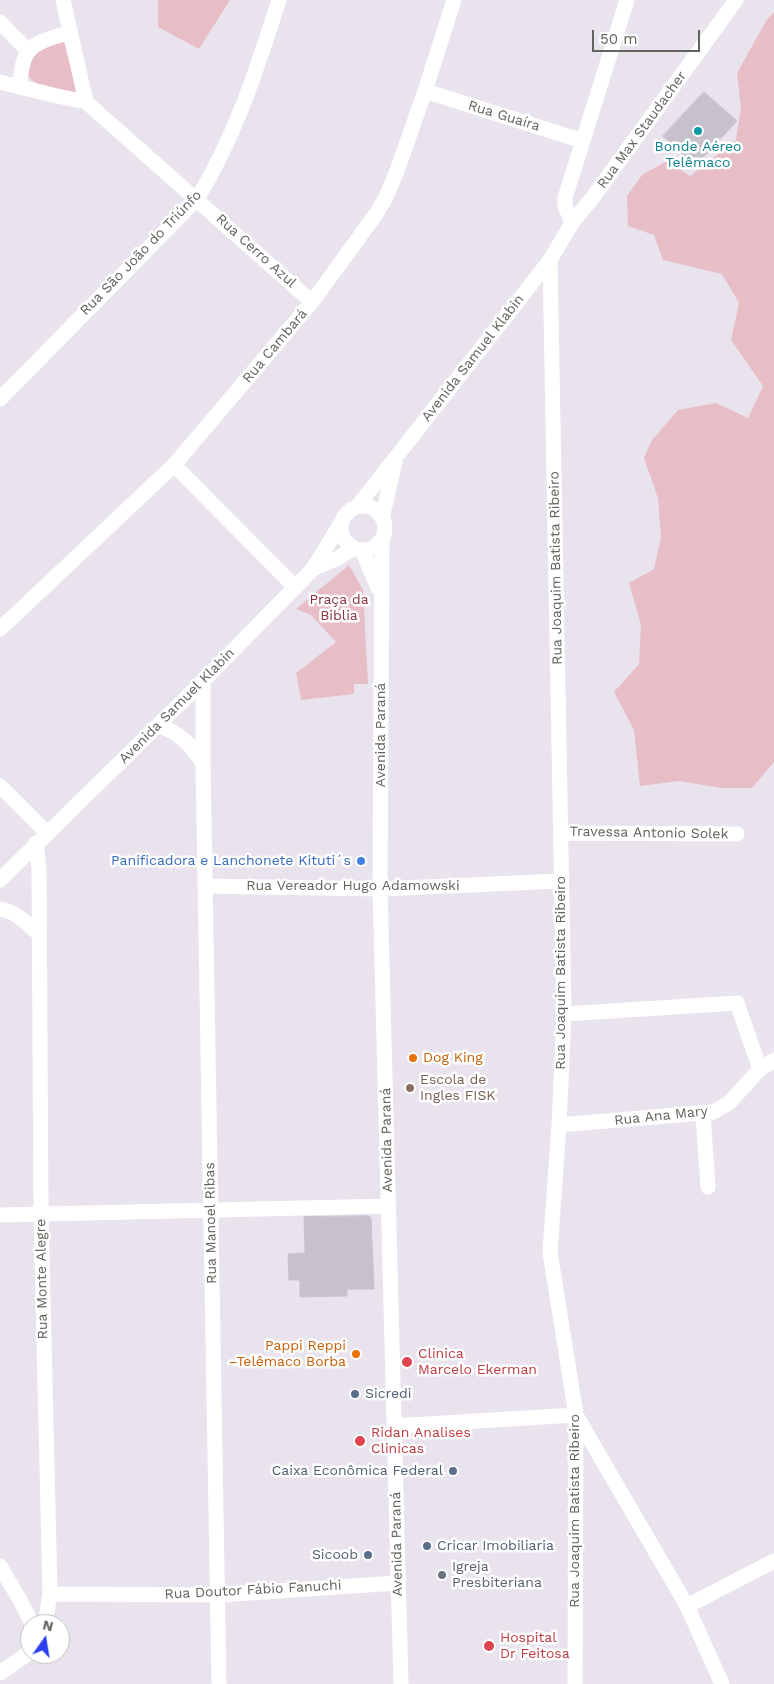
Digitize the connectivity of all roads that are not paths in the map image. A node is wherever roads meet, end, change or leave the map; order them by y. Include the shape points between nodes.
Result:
1 (63, 0) edge
2 (279, 0) edge
3 (454, 0) edge
4 (627, 0) edge
5 (736, 0) edge
6 (0, 22) edge
7 (70, 32) junction
8 (28, 51) junction
9 (0, 82) edge
10 (20, 86) junction
11 (425, 91) junction
12 (86, 102) junction
13 (583, 141) junction
14 (197, 198) junction
15 (572, 223) junction
16 (550, 260) junction
17 (312, 302) junction
18 (0, 399) edge
19 (396, 456) junction
20 (174, 465) junction
21 (357, 507) junction
22 (382, 518) junction
23 (341, 523) junction
24 (382, 539) junction
25 (358, 549) junction
26 (313, 569) junction
27 (295, 587) junction
28 (381, 595) junction
29 (0, 629) edge
30 (203, 681) junction
31 (158, 725) junction
32 (202, 762) junction
33 (0, 786) edge
34 (561, 832) junction
35 (738, 834) dead end
36 (41, 838) junction
37 (0, 880) edge
38 (561, 881) junction
39 (205, 886) junction
40 (380, 889) junction
41 (0, 909) edge
42 (39, 934) junction
43 (564, 1014) junction
44 (774, 1060) edge
45 (760, 1069) junction
46 (703, 1114) junction
47 (559, 1125) junction
48 (708, 1187) dead end
49 (388, 1206) junction
50 (211, 1210) junction
51 (41, 1214) junction
52 (0, 1215) edge
53 (576, 1415) junction
54 (394, 1426) junction
55 (774, 1561) edge
56 (0, 1566) edge
57 (397, 1583) junction
58 (50, 1594) junction
59 (219, 1595) junction
60 (686, 1606) junction
61 (27, 1614) edge
62 (47, 1614) edge
63 (20, 1659) edge
64 (0, 1674) edge
65 (220, 1684) edge
66 (401, 1684) edge
67 (575, 1684) edge
68 (722, 1684) edge

1 - 7 street
2 - 14 street, Rua São João do Triúnfo via 237,121
3 - 11 street, Rua Cambará
4 - 13 street
5 - 15 street, Rua Max Staudacher
6 - 8 street
7 - 8 street via 44,41
7 - 12 street
8 - 10 street
9 - 10 street
10 - 12 street
11 - 13 street, Rua Guaíra
11 - 17 street, Rua Cambará via 386,196
12 - 14 street, Rua Cerro Azul
13 - 15 street via 565,198
14 - 17 street, Rua Cerro Azul
14 - 18 street, Rua São João do Triúnfo
15 - 16 street, Rua Max Staudacher
16 - 19 street, Avenida Samuel Klabin
16 - 34 street, Rua Joaquim Batista Ribeiro
17 - 20 street, Rua Cambará
19 - 21 street, Avenida Samuel Klabin
19 - 22 street, Avenida Samuel Klabin
20 - 27 street
20 - 29 street, Rua Cambará
21 - 22 street via 372,508
21 - 23 street via 350,510
22 - 24 street via 385,532
23 - 25 street via 343,538
23 - 26 street, Avenida Samuel Klabin
24 - 25 street via 370,549
24 - 28 street, Avenida Paraná
25 - 26 street
25 - 28 street, Avenida Paraná
26 - 27 street, Avenida Samuel Klabin
27 - 30 street, Avenida Samuel Klabin
28 - 40 street, Avenida Paraná
30 - 31 street, Avenida Samuel Klabin
30 - 32 street, Rua Manoel Ribas
31 - 32 street via 188,742
31 - 36 street, Avenida Samuel Klabin
32 - 39 street, Rua Manoel Ribas
33 - 36 street
34 - 35 street, Travessa Antonio Solek
34 - 38 street, Rua Joaquim Batista Ribeiro
36 - 37 street, Avenida Samuel Klabin
36 - 42 street, Rua Monte Alegre
38 - 40 street, Rua Vereador Hugo Adamowski
38 - 43 street, Rua Joaquim Batista Ribeiro
39 - 40 street, Rua Vereador Hugo Adamowski
39 - 50 street, Rua Manoel Ribas
40 - 49 street, Avenida Paraná
41 - 42 street via 11,912
42 - 51 street, Rua Monte Alegre
43 - 45 street via 737,1003
43 - 47 street, Rua Joaquim Batista Ribeiro
44 - 45 street, Rua Ana Mary
45 - 46 street, Rua Ana Mary via 729,1103
46 - 47 street, Rua Ana Mary
46 - 48 street
47 - 53 street, Rua Joaquim Batista Ribeiro via 550,1252
49 - 50 street
49 - 54 street, Avenida Paraná
50 - 51 street
50 - 59 street, Rua Manoel Ribas
51 - 52 street
51 - 58 street, Rua Monte Alegre
53 - 54 street
53 - 60 street
53 - 67 street, Rua Joaquim Batista Ribeiro
54 - 57 street, Avenida Paraná
55 - 60 street
56 - 61 street
57 - 59 street, Rua Doutor Fábio Fanuchi
57 - 66 street, Avenida Paraná
58 - 59 street, Rua Doutor Fábio Fanuchi
58 - 62 street, Rua Monte Alegre
59 - 65 street, Rua Manoel Ribas
60 - 68 street
63 - 64 street

